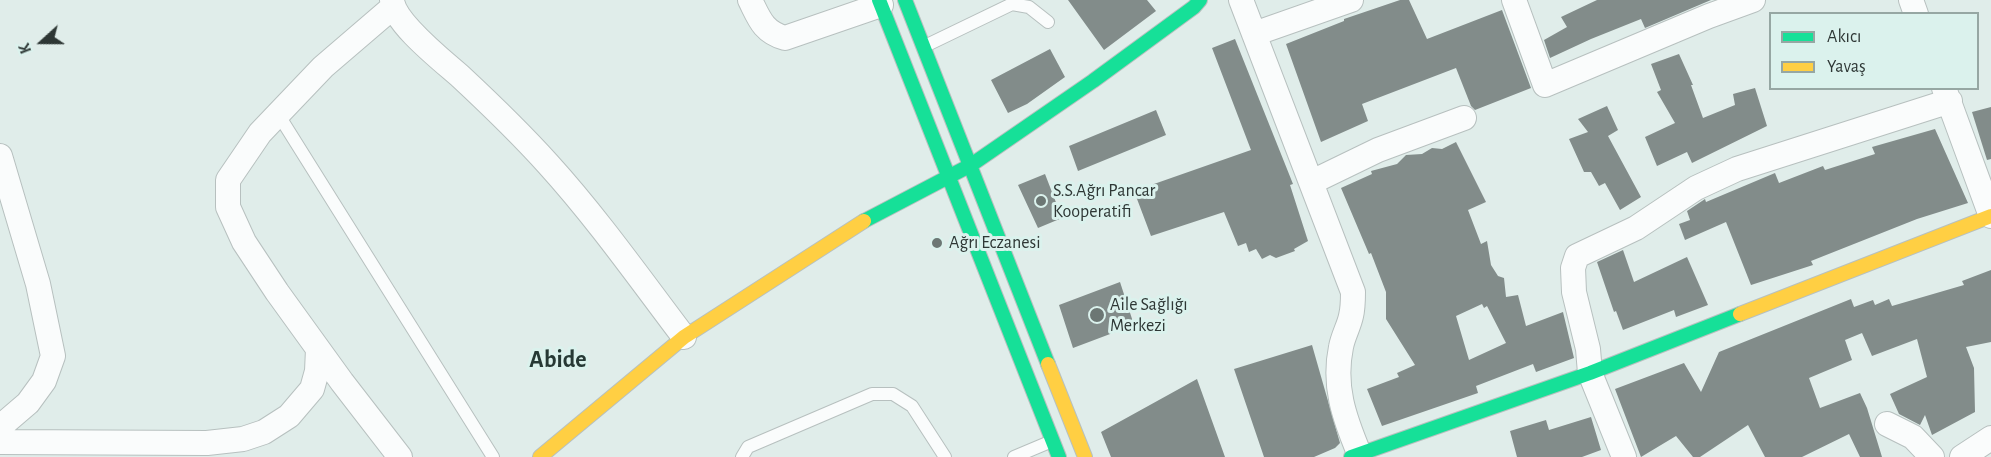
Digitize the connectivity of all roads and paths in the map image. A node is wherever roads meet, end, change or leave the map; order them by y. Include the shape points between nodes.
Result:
1 (750, 0) edge
2 (905, 0) edge
3 (1200, 0) edge
4 (1240, 0) edge
5 (1351, 0) edge
6 (1514, 0) edge
7 (1753, 0) edge
8 (880, 2) edge
9 (393, 4) edge
10 (1048, 22) dead end
11 (1254, 34) junction
12 (924, 47) junction
13 (1947, 95) edge
14 (278, 114) junction
15 (1464, 118) dead end
16 (0, 156) edge
17 (971, 165) junction
18 (950, 177) junction
19 (1312, 182) junction
20 (1991, 216) edge
21 (684, 337) junction
22 (318, 349) junction
23 (1590, 373) junction
24 (1887, 424) dead end
25 (0, 427) edge
26 (1991, 438) edge
27 (1053, 441) junction
28 (0, 442) edge
29 (1355, 455) edge
30 (400, 457) edge
31 (493, 457) edge
32 (540, 457) edge
33 (742, 457) edge
34 (945, 457) edge
35 (1014, 457) edge
36 (1059, 457) edge
37 (1085, 457) edge
38 (1624, 457) edge
39 (1932, 457) edge
40 (1962, 457) edge

1 - 8 street via 773,35 785,38
2 - 12 street
3 - 17 street via 1093,81
4 - 11 street
5 - 11 street
6 - 7 street via 1545,85
8 - 18 street
9 - 14 street
9 - 21 street via 407,27 548,165
10 - 12 lane via 1029,6 1012,4
11 - 19 street
12 - 17 street
13 - 20 street
13 - 23 street via 1737,169 1696,188 1636,228 1577,256 1574,292
14 - 22 street via 228,180 228,207 244,242
14 - 31 lane
15 - 19 street via 1378,150
16 - 25 street via 38,284 53,356 44,381 28,403
17 - 18 street
17 - 37 street
18 - 21 street via 871,217
18 - 27 street
19 - 29 street via 1353,292 1352,314 1338,366 1338,388
20 - 23 street
21 - 32 street
22 - 28 street via 318,371 312,389 289,416 264,432 243,439 207,443
22 - 30 street
23 - 29 street
23 - 38 street
24 - 39 street via 1913,437
26 - 40 street
27 - 35 lane
27 - 36 street
33 - 34 lane via 748,447 872,394 893,394 912,406

